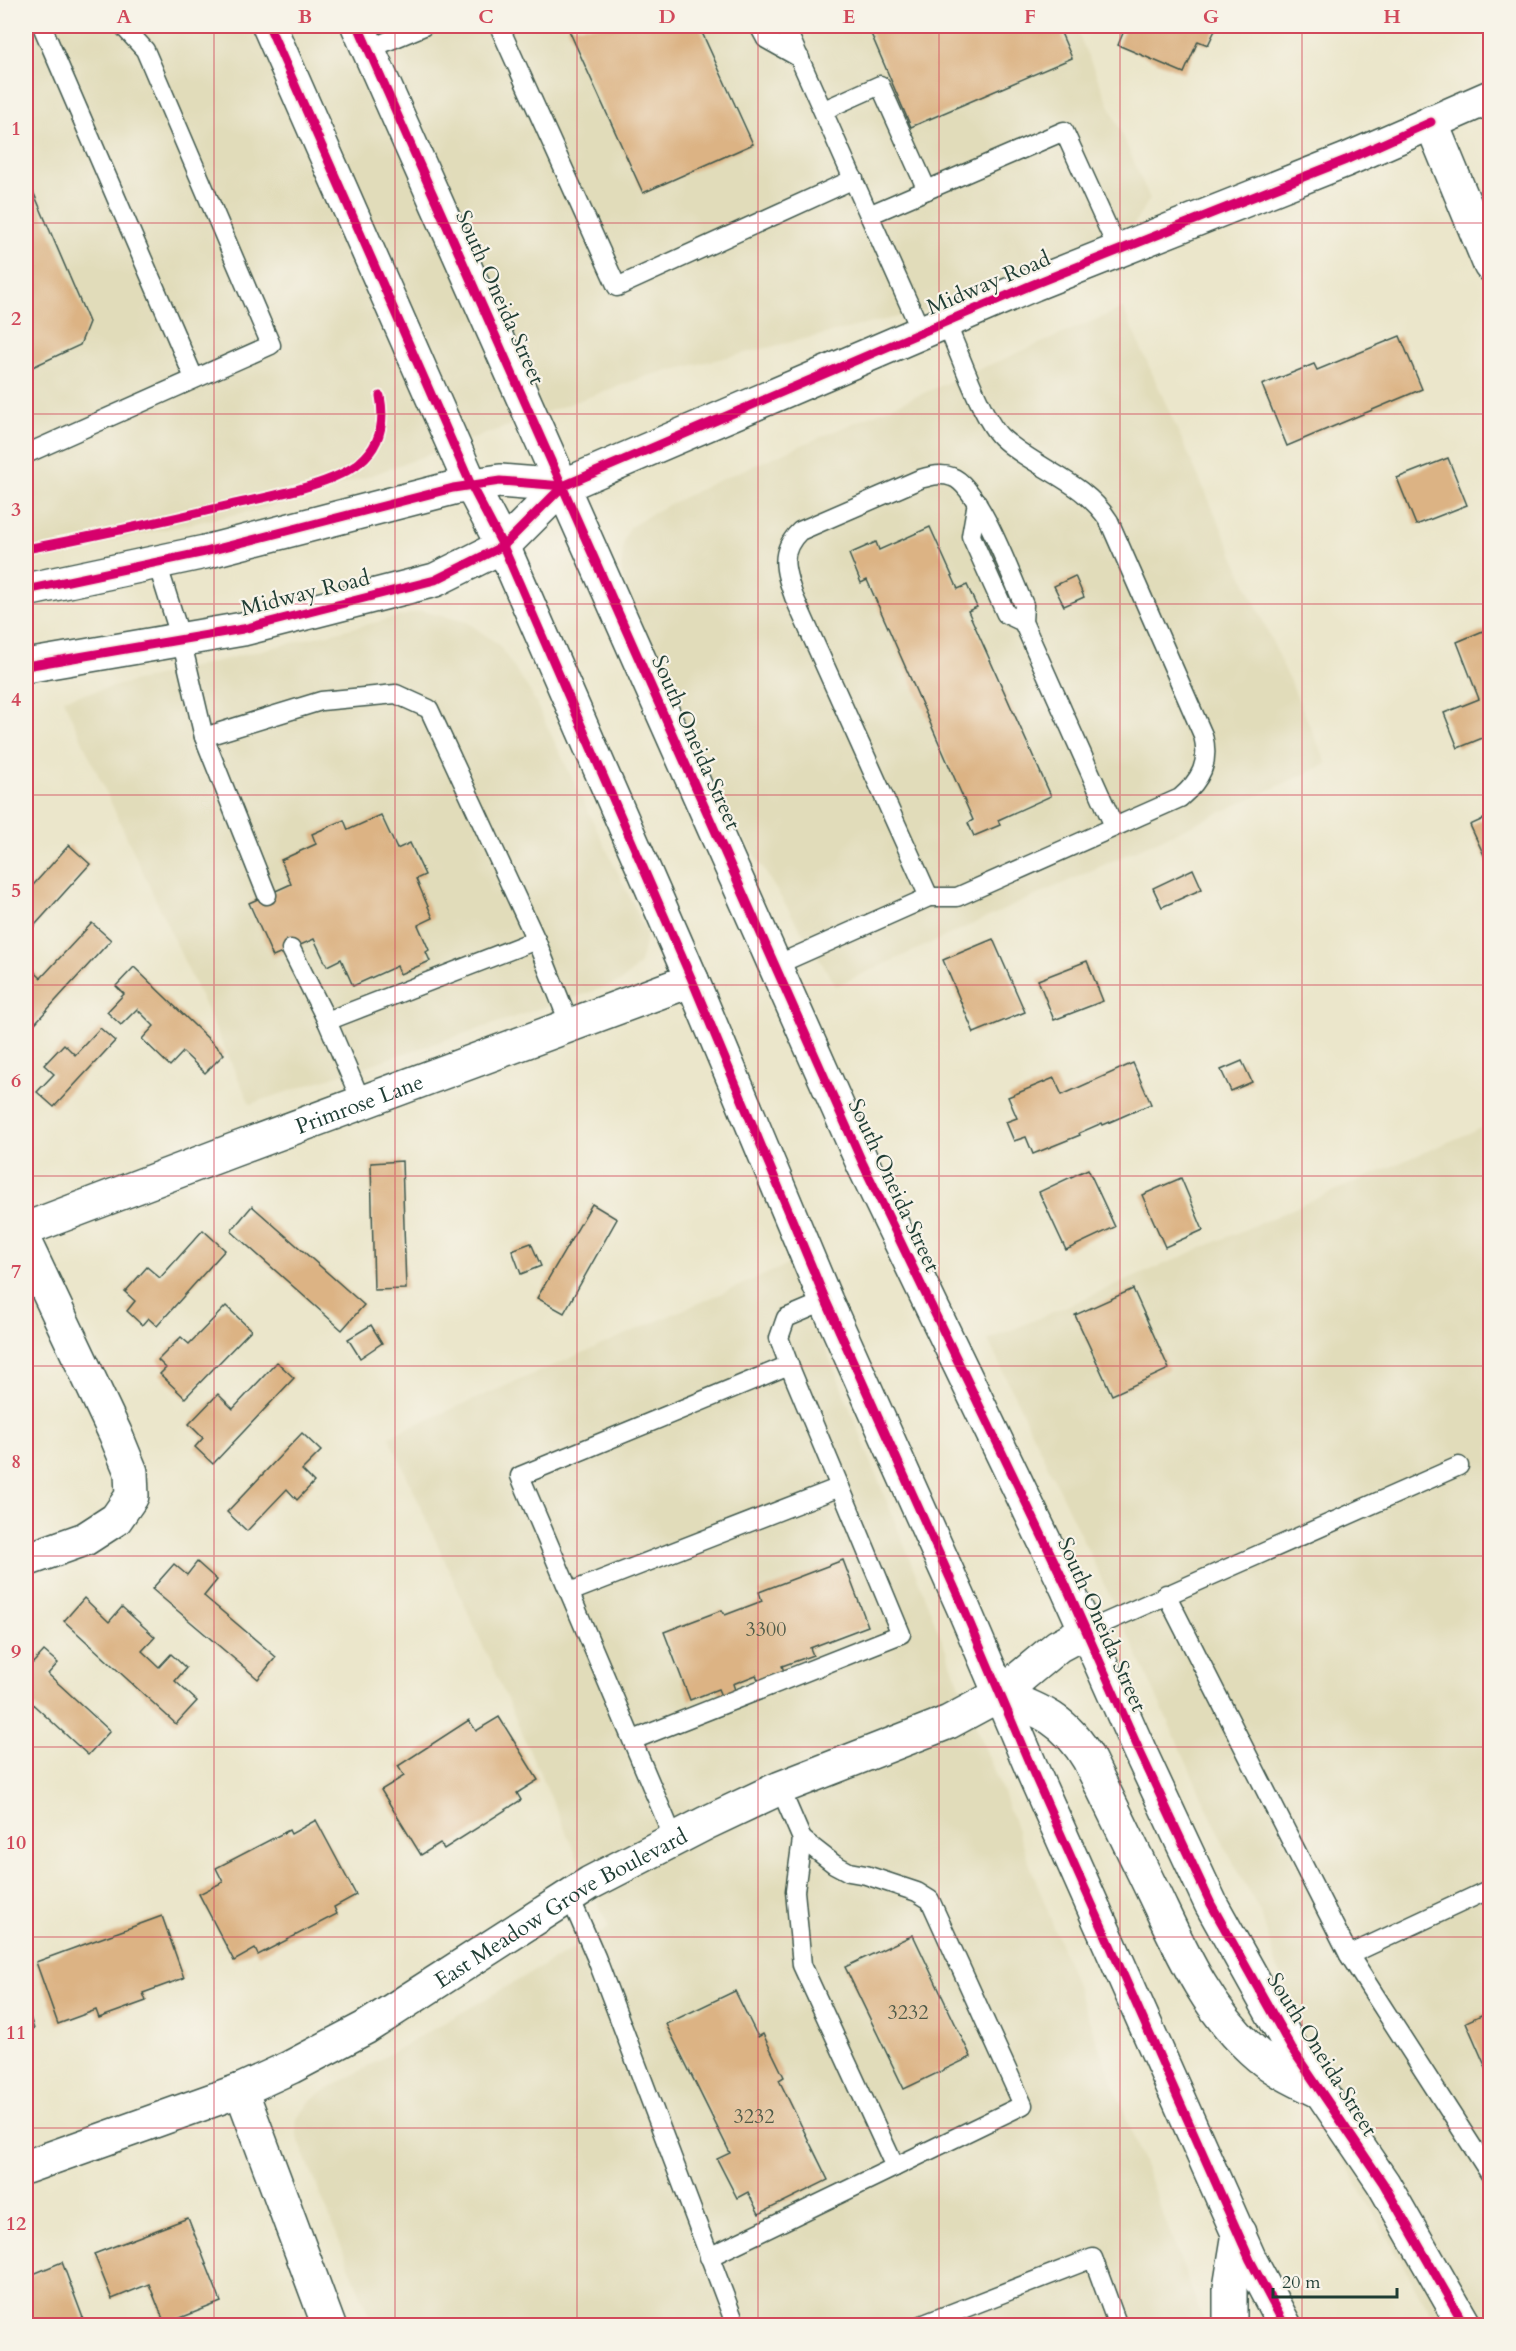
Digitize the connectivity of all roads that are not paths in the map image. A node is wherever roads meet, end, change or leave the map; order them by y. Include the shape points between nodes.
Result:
1 (42, 26) edge
2 (123, 26) edge
3 (268, 26) edge
4 (424, 26) edge
5 (500, 26) edge
6 (759, 26) edge
7 (785, 26) edge
8 (364, 37) edge
9 (800, 58) junction
10 (1491, 97) edge
11 (824, 110) junction
12 (1431, 122) junction
13 (854, 179) junction
14 (927, 190) junction
15 (869, 215) junction
16 (1118, 250) junction
17 (1491, 265) edge
18 (933, 326) junction
19 (194, 378) junction
20 (26, 454) edge
21 (471, 485) junction
22 (563, 486) junction
23 (503, 546) junction
24 (157, 562) junction
25 (26, 590) edge
26 (181, 639) junction
27 (26, 666) edge
28 (204, 737) junction
29 (1114, 826) junction
30 (267, 895) dead end
31 (929, 897) junction
32 (536, 940) junction
33 (291, 949) dead end
34 (774, 966) junction
35 (692, 980) junction
36 (327, 1021) junction
37 (570, 1025) junction
38 (362, 1103) junction
39 (26, 1230) edge
40 (26, 1245) edge
41 (826, 1301) junction
42 (789, 1365) junction
43 (1459, 1466) dead end
44 (840, 1487) junction
45 (26, 1560) edge
46 (570, 1592) junction
47 (1166, 1594) junction
48 (1086, 1631) junction
49 (999, 1695) junction
50 (633, 1740) junction
51 (780, 1788) junction
52 (674, 1839) junction
53 (802, 1839) junction
54 (1491, 1889) edge
55 (568, 1895) junction
56 (1348, 1955) junction
57 (241, 2090) junction
58 (1322, 2092) junction
59 (26, 2167) edge
60 (895, 2167) junction
61 (1491, 2174) edge
62 (1239, 2233) junction
63 (709, 2257) junction
64 (329, 2325) edge
65 (736, 2325) edge
66 (919, 2325) edge
67 (1118, 2325) edge
68 (1230, 2325) edge
69 (1285, 2325) edge
70 (1465, 2325) edge

1 - 19 lane
2 - 19 lane via 145,50 270,345
3 - 21 main road
4 - 8 lane
5 - 13 lane via 617,287
6 - 9 lane via 766,39
7 - 9 lane
8 - 22 main road, South Oneida Street
9 - 11 lane
10 - 12 main road, Midway Road
11 - 13 lane
11 - 14 lane via 880,85
12 - 16 main road, Midway Road
12 - 17 main road
13 - 15 lane
14 - 15 lane
14 - 16 lane via 1064,131
15 - 18 lane
16 - 18 main road, Midway Road
18 - 22 main road, Midway Road
18 - 29 lane via 999,435 1099,506 1203,735 1204,767 1190,790
19 - 20 lane
21 - 22 main road, Midway Road via 500,481
21 - 23 main road
21 - 24 main road, Midway Road
22 - 23 main road, Midway Road
22 - 34 main road, South Oneida Street
23 - 26 main road, Midway Road via 435,580 243,629
23 - 35 main road
24 - 25 main road, Midway Road
24 - 26 lane
26 - 27 main road, Midway Road
26 - 28 lane
28 - 30 lane
28 - 32 lane via 321,701 396,694 429,709
29 - 31 lane via 957,897
29 - 31 lane via 1023,622 1024,605 977,502 964,484 953,477 920,479 800,531 790,541 784,560 794,597
31 - 34 lane
32 - 36 lane
32 - 37 lane
33 - 36 lane
34 - 48 main road, South Oneida Street via 905,1253
35 - 37 main road, Primrose Lane
35 - 41 main road
36 - 38 lane
37 - 38 main road, Primrose Lane
38 - 39 main road, Primrose Lane
40 - 45 main road via 116,1433 131,1472 132,1496 116,1519 85,1539
41 - 42 lane via 786,1318 779,1338
41 - 49 main road
42 - 44 lane
42 - 46 lane via 520,1476
43 - 47 lane
44 - 46 lane
44 - 50 lane via 901,1634
46 - 50 lane
47 - 48 lane
47 - 56 lane
48 - 49 main road, East Meadow Grove Boulevard via 1058,1646
48 - 58 main road, South Oneida Street via 1211,1905 1292,2049
49 - 51 main road, East Meadow Grove Boulevard via 949,1722
49 - 58 main road via 1050,1717 1077,1740 1186,1960 1210,1999 1259,2056 1286,2075
49 - 62 main road
50 - 52 lane
51 - 52 main road, East Meadow Grove Boulevard
51 - 53 lane
52 - 55 main road, East Meadow Grove Boulevard
53 - 60 lane via 795,1892 802,1965
53 - 60 lane via 849,1872 917,1892 930,1900 1023,2105
54 - 56 lane
55 - 57 main road, East Meadow Grove Boulevard via 365,2028
55 - 63 lane via 599,1966
56 - 61 lane
57 - 59 main road, East Meadow Grove Boulevard
57 - 64 main road
58 - 70 main road, South Oneida Street via 1383,2183
60 - 63 lane
62 - 68 main road via 1230,2288
62 - 69 main road
63 - 65 lane
66 - 67 lane via 1093,2258

